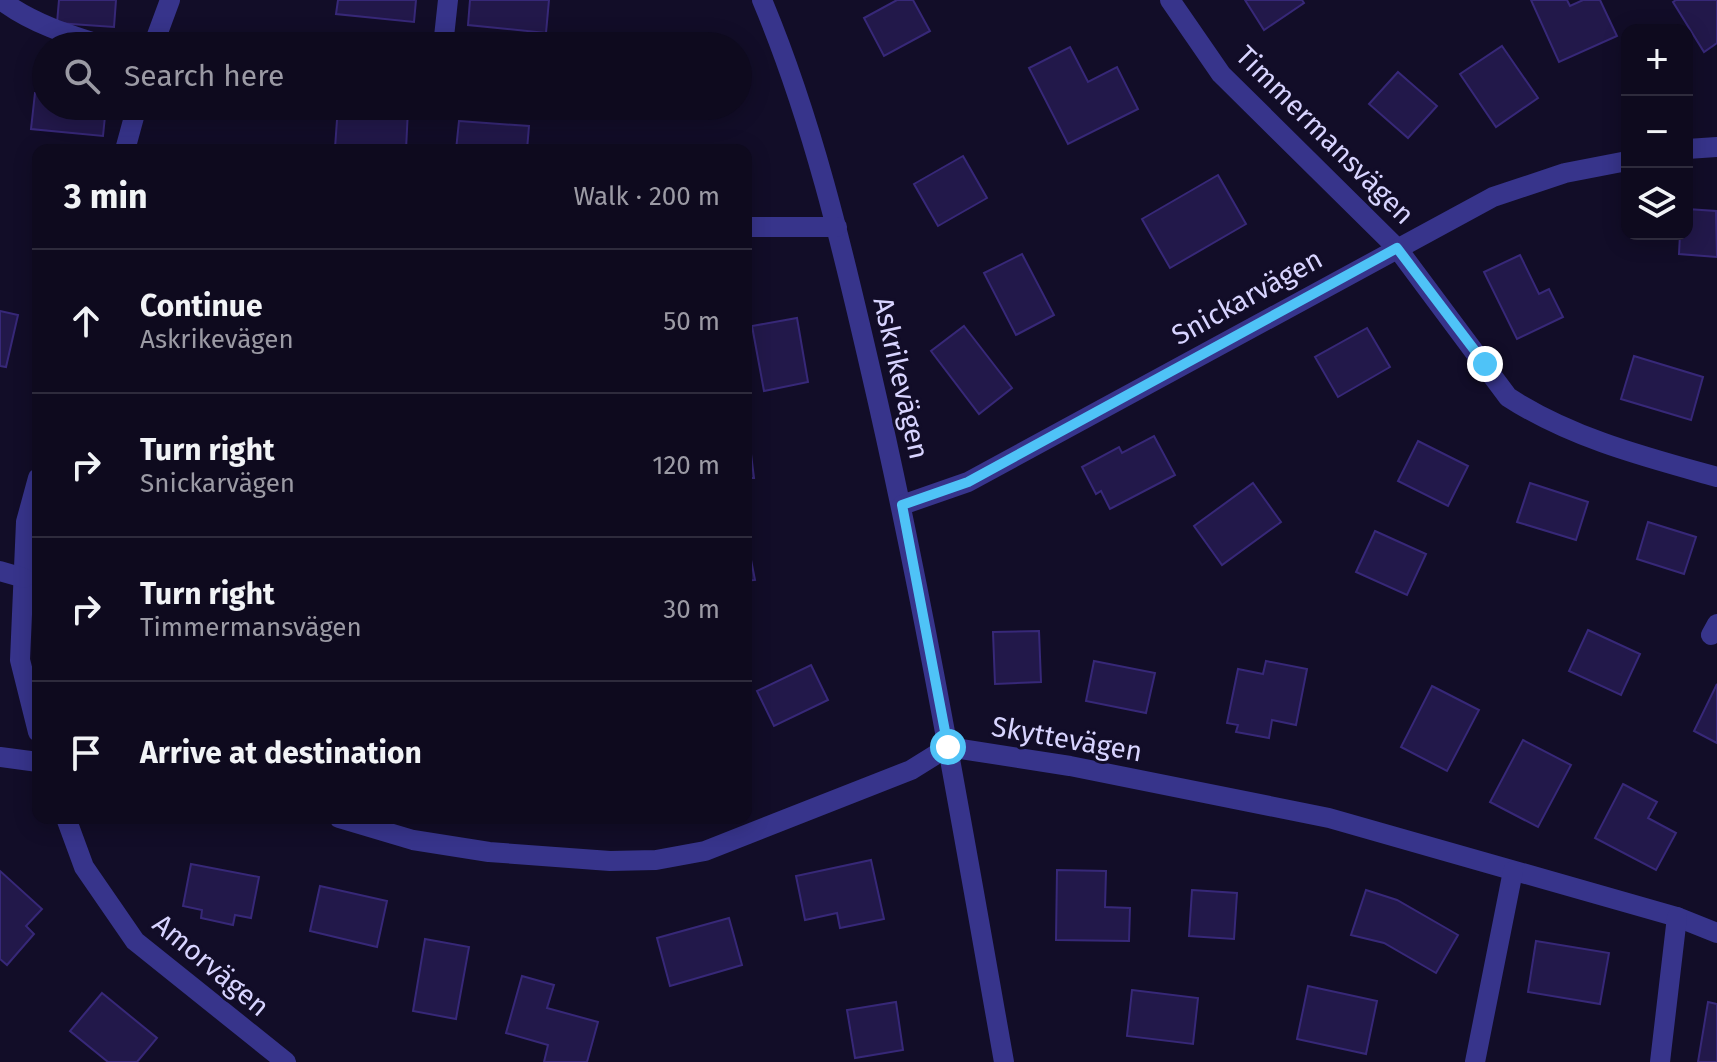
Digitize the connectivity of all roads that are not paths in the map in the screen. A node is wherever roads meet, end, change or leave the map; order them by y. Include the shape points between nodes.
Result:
1 (1, 0) edge
2 (170, 0) edge
3 (448, 0) edge
4 (762, 0) edge
5 (1170, 0) edge
6 (60, 32) edge
7 (158, 32) edge
8 (445, 32) edge
9 (133, 120) edge
10 (127, 144) edge
11 (1717, 147) edge
12 (1693, 149) edge
13 (1621, 162) edge
14 (752, 227) edge
15 (837, 227) junction
16 (1397, 248) junction
17 (1717, 477) edge
18 (32, 500) edge
19 (902, 505) junction
20 (0, 571) edge
21 (24, 578) junction
22 (32, 708) edge
23 (948, 747) junction
24 (0, 757) edge
25 (32, 761) edge
26 (68, 824) edge
27 (359, 824) edge
28 (1513, 871) junction
29 (1677, 917) junction
30 (1717, 933) edge
31 (286, 1062) edge
32 (1004, 1062) edge
33 (1475, 1062) edge
34 (1660, 1062) edge

1 - 6 street
2 - 7 street
3 - 8 street
4 - 15 street, Askrikevägen via 784,52
5 - 16 street, Timmermansvägen via 1221,74
9 - 10 street
11 - 12 street
13 - 16 street, Snickarvägen via 1565,173 1493,197
14 - 15 street
15 - 19 street, Askrikevägen
16 - 17 street, Timmermansvägen via 1508,397 1565,428
16 - 19 street, Snickarvägen via 968,482
18 - 21 street
19 - 23 street, Askrikevägen
20 - 21 street
21 - 22 street via 20,660
23 - 27 street, Skyttevägen via 911,770 705,851 656,860 489,852 413,840
23 - 28 street, Skyttevägen via 1329,818
23 - 32 street, Askrikevägen
24 - 25 street
26 - 31 street, Amorvägen via 84,867 135,941
28 - 29 street, Skyttevägen
28 - 33 street
29 - 30 street, Skyttevägen
29 - 34 street

